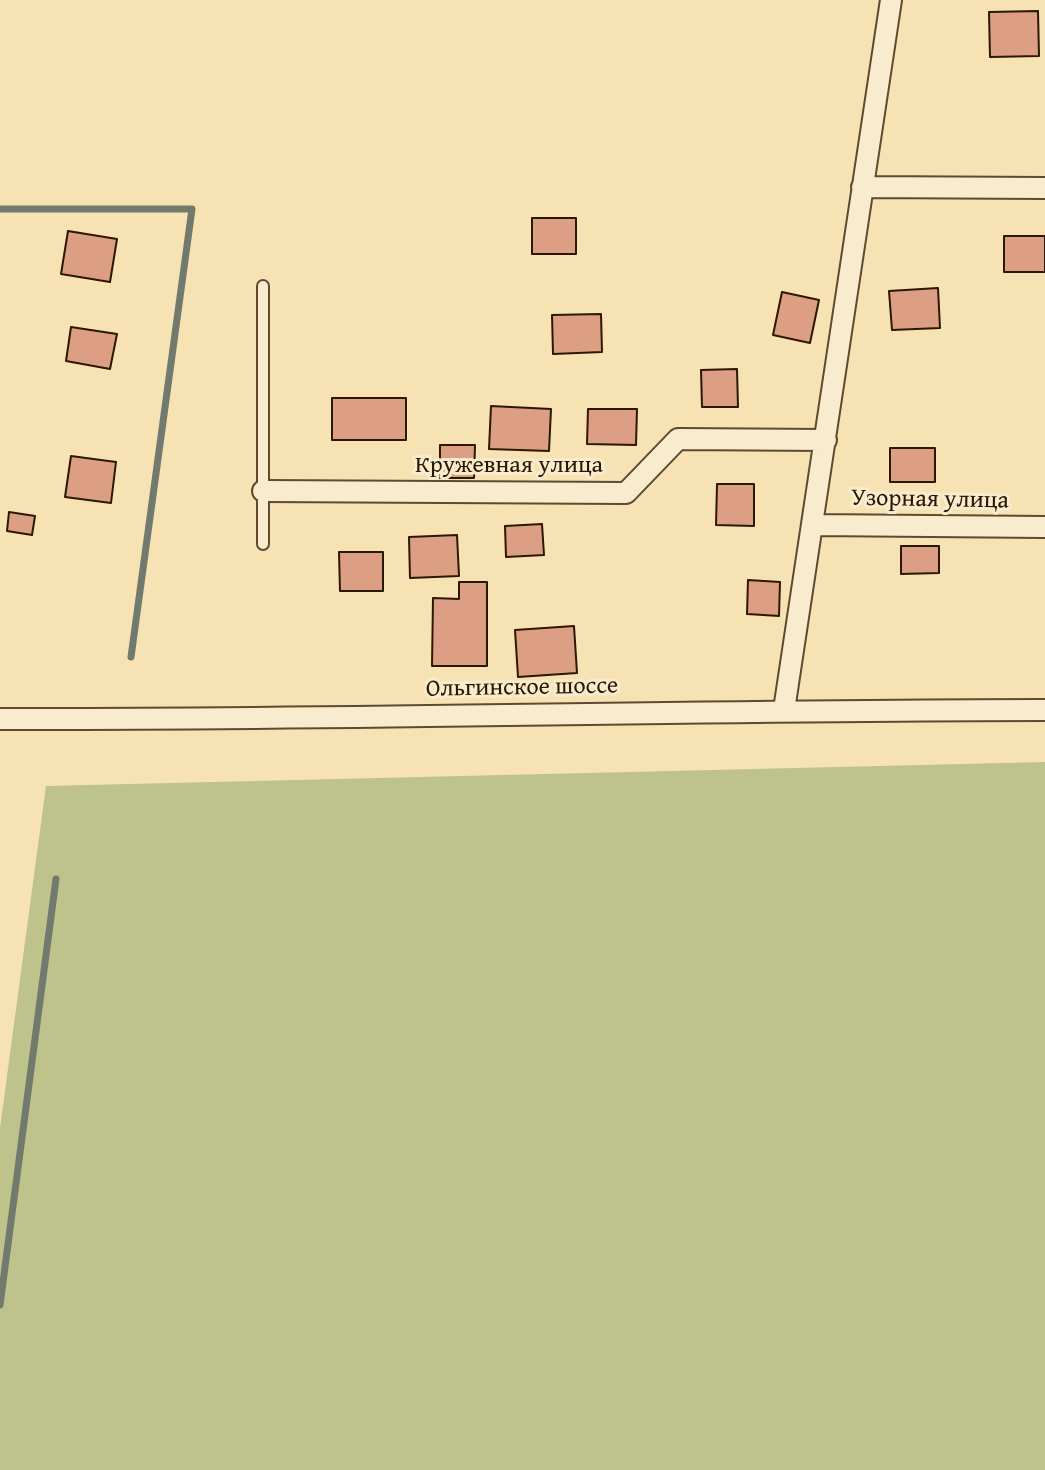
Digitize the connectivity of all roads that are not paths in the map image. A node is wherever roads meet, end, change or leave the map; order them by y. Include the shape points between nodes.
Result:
1 (891, 0) edge
2 (862, 187) junction
3 (1045, 188) edge
4 (263, 286) dead end
5 (826, 440) junction
6 (263, 491) junction
7 (814, 525) junction
8 (1045, 527) edge
9 (263, 544) dead end
10 (784, 710) junction
11 (1045, 710) edge
12 (0, 719) edge

1 - 2 street
2 - 3 street
2 - 5 street
4 - 6 lane
5 - 6 street, Кружевная улица via 678,439 626,493
5 - 7 street
6 - 9 lane
7 - 8 street, Узорная улица
7 - 10 street
10 - 11 street, Ольгинское шоссе
10 - 12 street, Ольгинское шоссе

